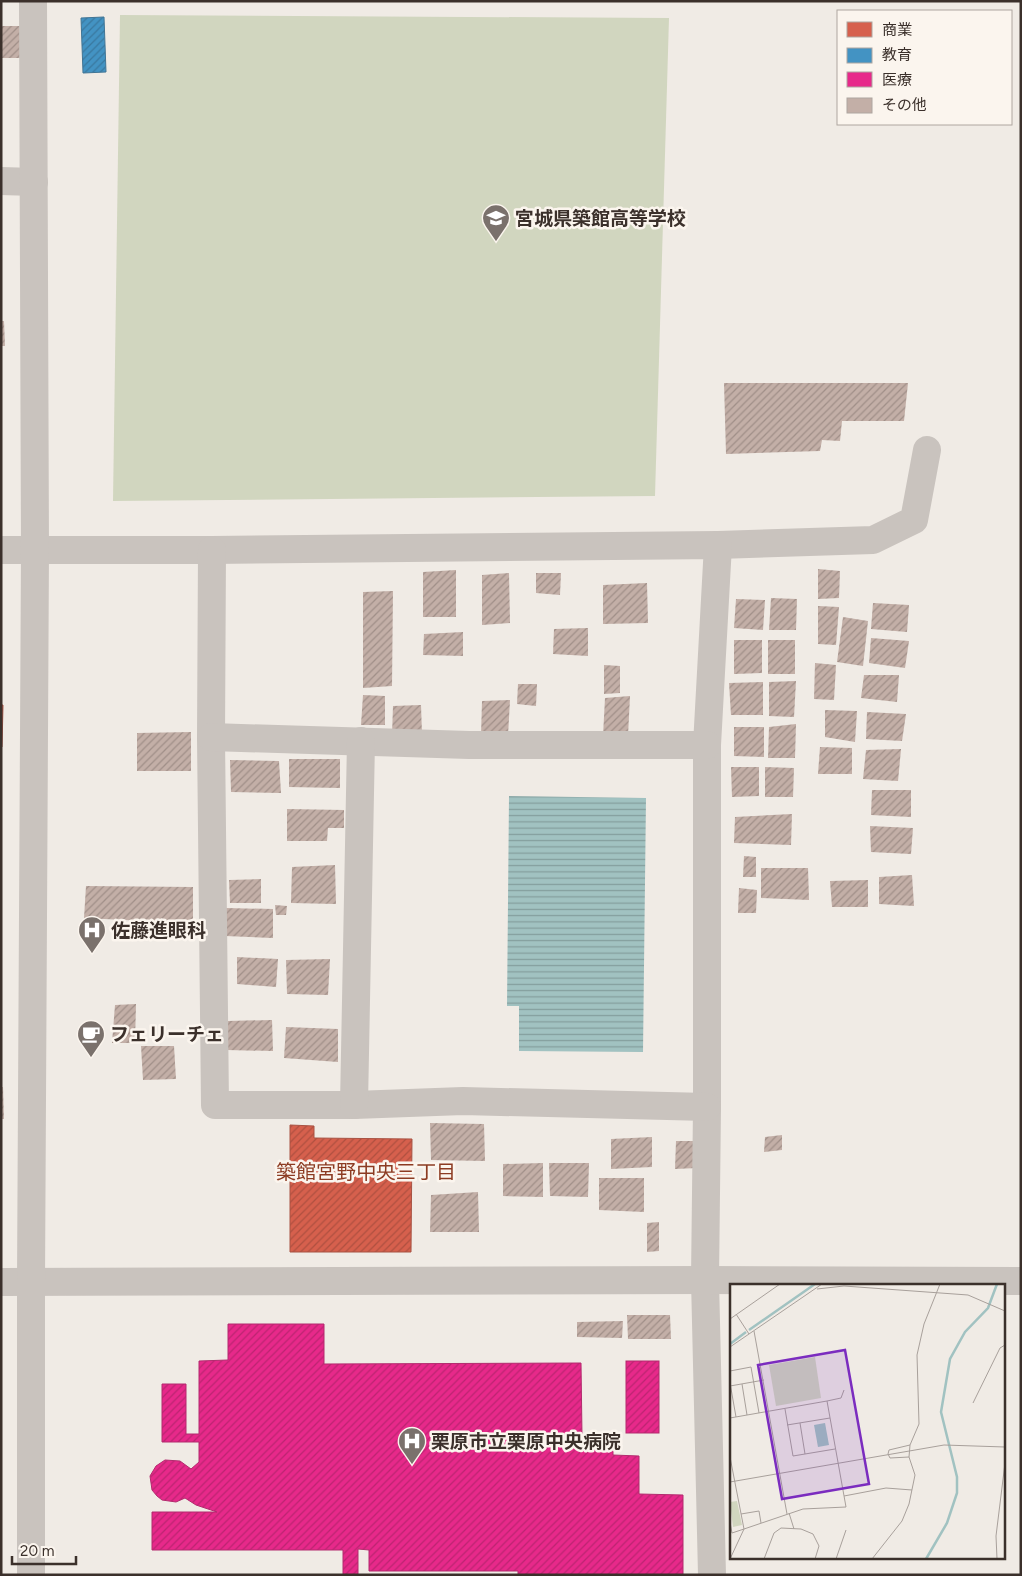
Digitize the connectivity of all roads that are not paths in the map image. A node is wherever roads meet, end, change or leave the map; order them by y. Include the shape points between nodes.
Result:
1 (33, 1) edge
2 (1, 182) edge
3 (34, 182) junction
4 (927, 450) dead end
5 (718, 545) junction
6 (1, 550) edge
7 (35, 550) junction
8 (212, 550) junction
9 (211, 737) junction
10 (361, 741) junction
11 (707, 745) junction
12 (354, 1105) junction
13 (708, 1107) junction
14 (705, 1280) junction
15 (1021, 1281) edge
16 (1, 1282) edge
17 (31, 1282) junction
18 (31, 1575) edge
19 (712, 1575) edge

1 - 3 street
2 - 3 street
3 - 7 street
4 - 5 street via 914,520 873,540
5 - 8 street
5 - 11 street
6 - 7 street
7 - 8 street
7 - 17 street
8 - 9 street
9 - 10 street
9 - 12 street via 215,1105
10 - 11 street via 469,745
10 - 12 street
11 - 13 street
12 - 13 street via 463,1101
13 - 14 street
14 - 15 street
14 - 17 street
14 - 19 street
16 - 17 street
17 - 18 street

